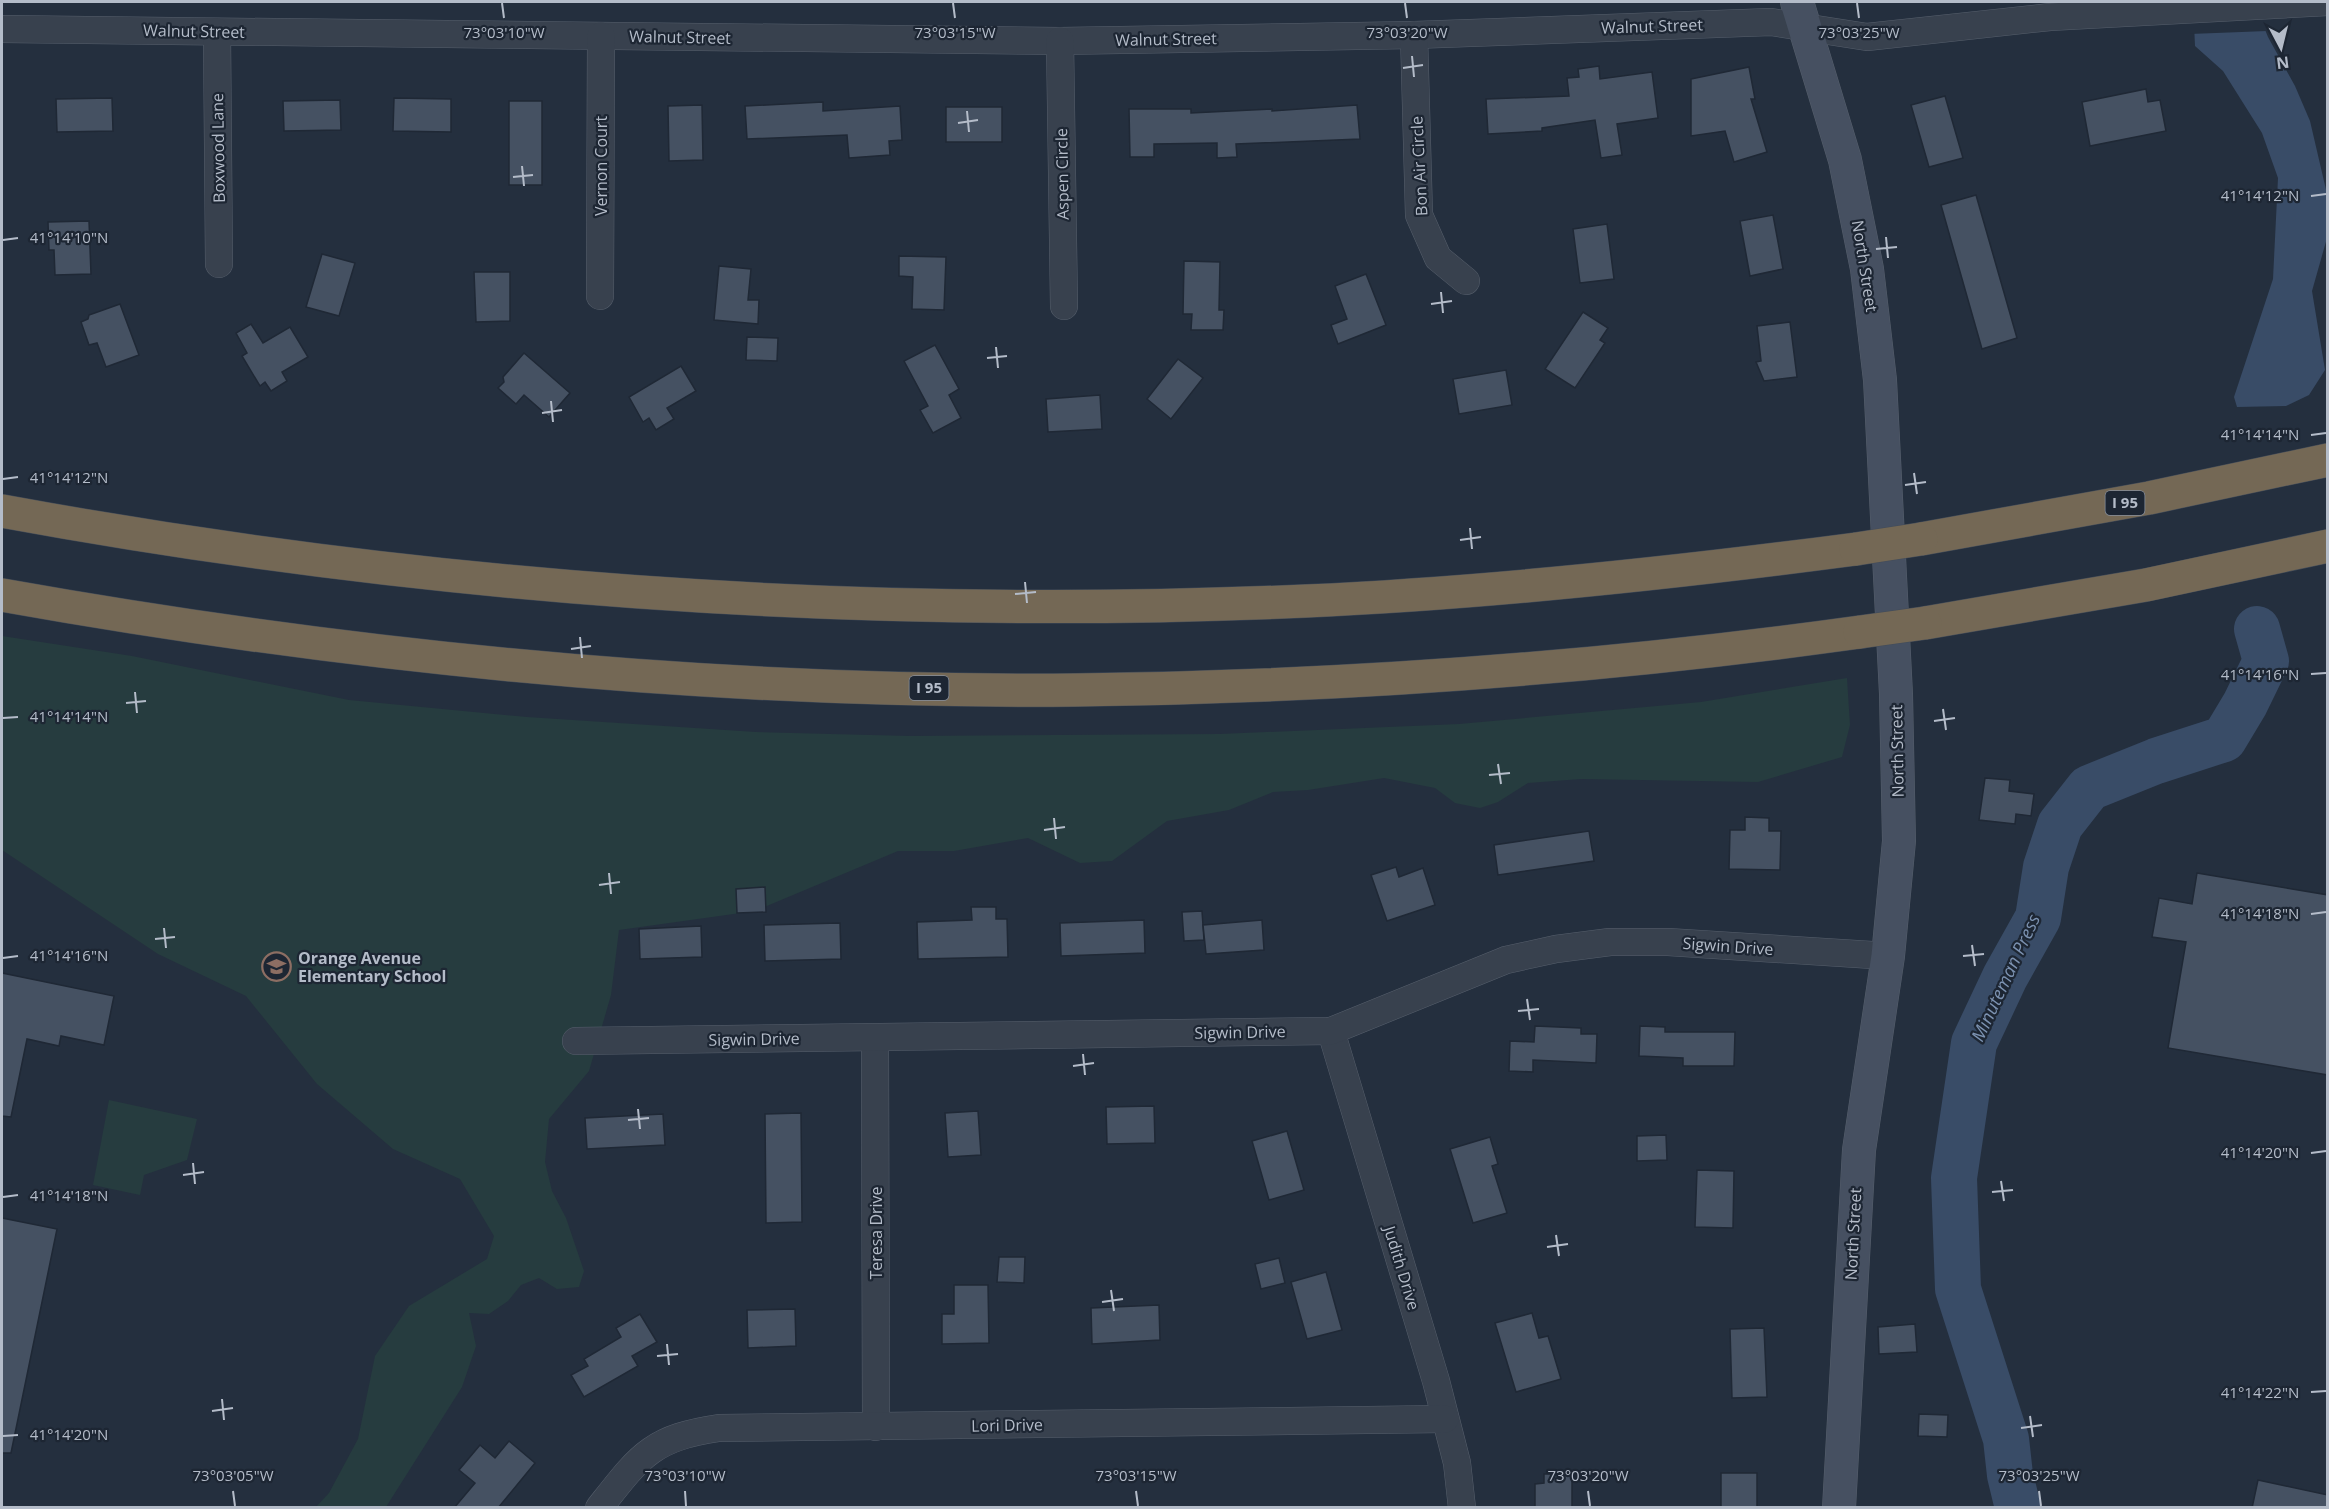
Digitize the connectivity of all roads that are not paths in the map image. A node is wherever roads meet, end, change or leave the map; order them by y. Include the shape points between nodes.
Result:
1 (2328, 2) edge
2 (1801, 15) edge
3 (2, 29) edge
4 (217, 32) junction
5 (1414, 35) junction
6 (601, 36) junction
7 (1060, 41) junction
8 (219, 264) dead end
9 (1466, 281) dead end
10 (600, 296) dead end
11 (1064, 306) dead end
12 (2328, 460) edge
13 (2, 511) edge
14 (2328, 546) edge
15 (2, 595) edge
16 (1888, 956) junction
17 (1331, 1031) junction
18 (875, 1038) junction
19 (576, 1041) dead end
20 (1445, 1419) junction
21 (876, 1427) junction
22 (599, 1508) edge
23 (1462, 1508) edge
24 (1839, 1508) edge

1 - 2 street, Walnut Street via 2050,17 1867,37
2 - 5 street, Walnut Street via 1771,22
2 - 16 main road, North Street via 1845,160 1867,269 1880,380 1899,830
3 - 4 street, Walnut Street
4 - 6 street, Walnut Street
4 - 8 street, Boxwood Lane
5 - 7 street, Walnut Street
5 - 9 street, Bon Air Circle via 1419,215 1438,258
6 - 7 street, Walnut Street
6 - 10 street, Vernon Court
7 - 11 street, Aspen Circle
12 - 13 highway, I 95, bridge via 2126,503 1856,549 1627,577 1404,596 1142,606 927,606 738,599 453,577 252,552
14 - 15 highway, I 95, bridge via 2146,585 1860,633 1569,666 1268,686 1072,690 886,687 653,676 444,658 237,633
16 - 17 street, Sigwin Drive via 1668,942 1610,942 1556,949 1506,960
16 - 24 main road, North Street via 1858,1150
17 - 18 street, Sigwin Drive
17 - 20 street, Judith Drive
18 - 19 street, Sigwin Drive
18 - 21 street, Teresa Drive
20 - 21 street, Lori Drive
20 - 23 street, Judith Drive via 1457,1463
21 - 22 street, Lori Drive via 719,1428 678,1436 660,1444 632,1466

